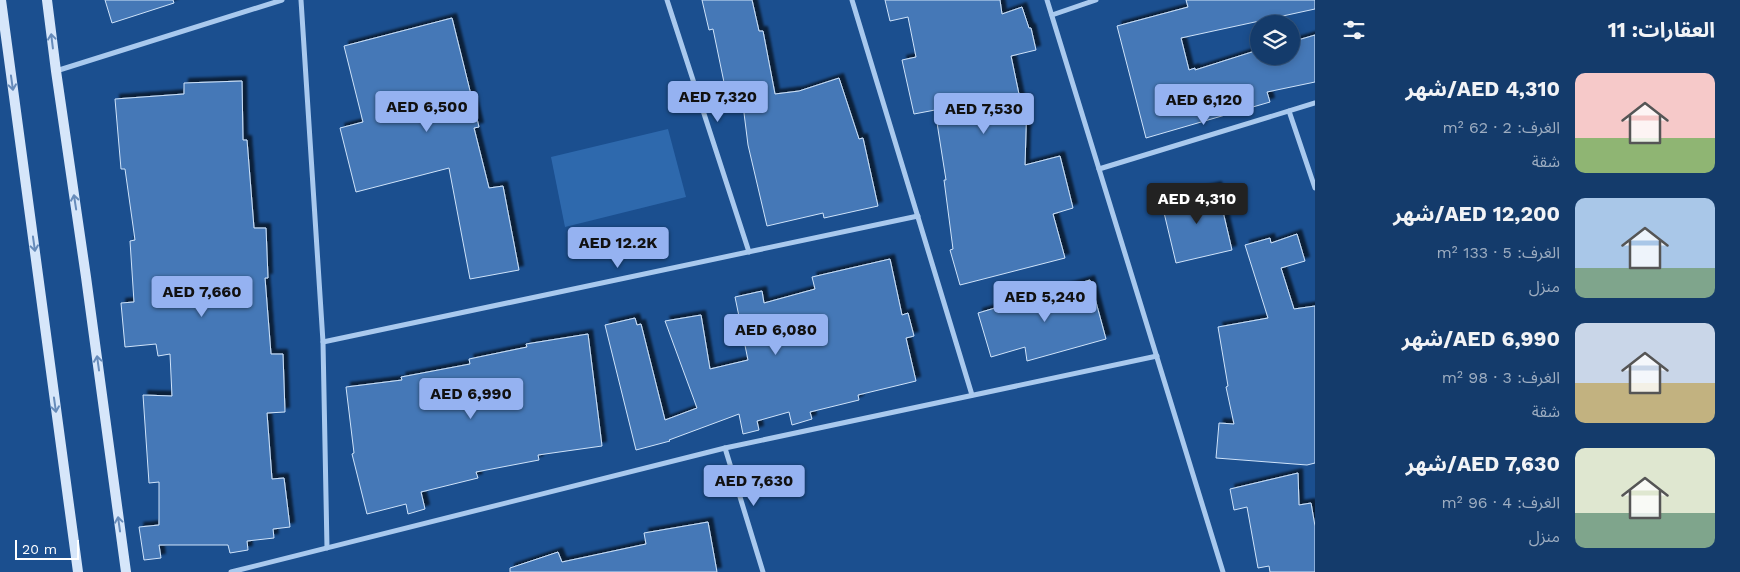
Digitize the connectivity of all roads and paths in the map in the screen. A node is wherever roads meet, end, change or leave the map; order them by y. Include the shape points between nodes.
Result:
1 (1, 0) edge
2 (47, 0) edge
3 (282, 0) edge
4 (301, 0) edge
5 (667, 0) edge
6 (852, 0) edge
7 (1047, 0) edge
8 (1096, 0) edge
9 (1052, 15) junction
10 (56, 71) junction
11 (1315, 103) edge
12 (1289, 111) junction
13 (1099, 169) junction
14 (1315, 188) edge
15 (918, 216) junction
16 (749, 252) junction
17 (323, 342) junction
18 (1157, 356) junction
19 (972, 395) junction
20 (725, 448) junction
21 (327, 548) junction
22 (78, 572) edge
23 (126, 572) edge
24 (231, 572) edge
25 (763, 572) edge
26 (1222, 572) edge

1 -> 22 street
10 -> 2 street
3 - 10 street
4 - 17 street
5 - 16 street
6 - 15 street
7 - 9 street
8 - 9 street
9 - 13 street
23 -> 10 street
11 - 12 street
12 - 13 street
12 - 14 street
13 - 18 street
15 - 16 street
15 - 19 street
16 - 17 street
17 - 21 street
18 - 19 street
18 - 26 street
19 - 20 street
20 - 21 street
20 - 25 street
21 - 24 street

